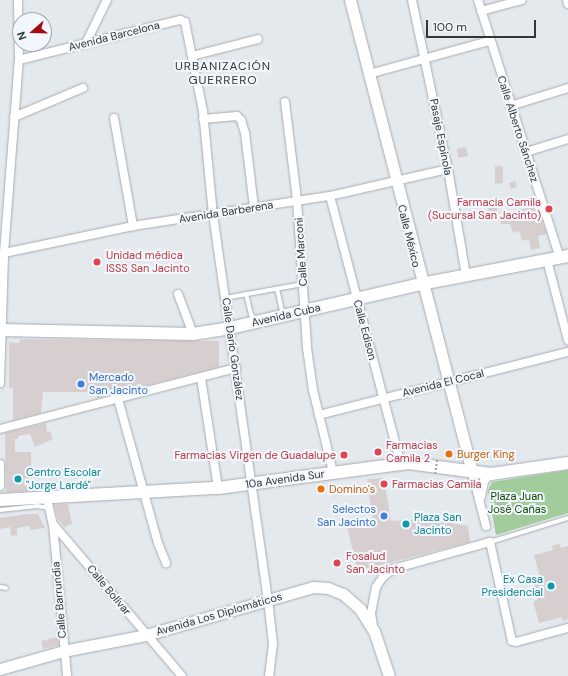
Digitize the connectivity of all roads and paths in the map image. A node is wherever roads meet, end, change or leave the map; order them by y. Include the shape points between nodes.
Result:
1 (18, 0) edge
2 (107, 0) edge
3 (350, 0) edge
4 (412, 0) edge
5 (478, 0) edge
6 (522, 0) edge
7 (567, 0) edge
8 (568, 4) edge
9 (481, 11) junction
10 (185, 22) joint
11 (258, 39) dead end
12 (489, 41) junction
13 (86, 43) junction
14 (192, 56) junction
15 (426, 59) junction
16 (18, 60) junction
17 (369, 74) junction
18 (83, 88) dead end
19 (568, 88) edge
20 (286, 102) dead end
21 (510, 106) junction
22 (14, 117) junction
23 (114, 118) dead end
24 (203, 119) junction
25 (568, 139) edge
26 (526, 152) junction
27 (448, 169) junction
28 (395, 180) junction
29 (330, 196) junction
30 (297, 200) junction
31 (254, 207) junction
32 (213, 214) junction
33 (133, 226) junction
34 (4, 253) junction
35 (564, 257) edge
36 (547, 260) junction
37 (466, 275) junction
38 (303, 284) junction
39 (421, 284) junction
40 (277, 289) junction
41 (178, 294) dead end
42 (246, 294) junction
43 (226, 298) junction
44 (357, 299) junction
45 (305, 310) junction
46 (283, 316) junction
47 (253, 322) junction
48 (230, 328) junction
49 (0, 330) edge
50 (193, 334) junction
51 (568, 340) edge
52 (568, 352) edge
53 (236, 368) junction
54 (201, 378) junction
55 (448, 382) junction
56 (0, 383) edge
57 (384, 397) junction
58 (118, 399) junction
59 (319, 415) junction
60 (0, 429) edge
61 (437, 460) dead end
62 (568, 463) edge
63 (0, 464) edge
64 (401, 464) junction
65 (333, 472) junction
66 (472, 472) junction
67 (435, 474) dead end
68 (491, 474) junction
69 (253, 483) junction
70 (0, 486) edge
71 (218, 488) junction
72 (146, 494) junction
73 (0, 500) edge
74 (48, 504) junction
75 (481, 504) junction
76 (0, 510) edge
77 (568, 518) edge
78 (53, 524) junction
79 (486, 526) dead end
80 (490, 542) junction
81 (166, 562) dead end
82 (0, 587) edge
83 (6, 588) dead end
84 (268, 600) junction
85 (568, 628) edge
86 (374, 631) junction
87 (146, 634) junction
88 (64, 651) junction
89 (0, 669) edge
90 (385, 675) edge
91 (67, 676) edge
92 (182, 676) edge
93 (269, 676) edge

1 - 16 street
2 - 13 street
3 - 17 street, Calle México
4 - 15 street, Pasaje Espinola
5 - 9 street, Calle Alberto Sánchez
6 - 9 street
7 - 8 street
9 - 12 street, Calle Alberto Sánchez
10 - 13 street, Avenida Barcelona via 180,20
10 - 14 street, Calle Darío González
11 - 14 street
12 - 15 street
12 - 21 street, Calle Alberto Sánchez
13 - 16 street, Avenida Barcelona
14 - 24 street, Calle Darío González
15 - 17 street
15 - 27 street, Pasaje Espinola
16 - 22 street
17 - 28 street, Calle México
18 - 22 street
19 - 21 street
20 - 30 street, Calle Marconi
21 - 26 street, Calle Alberto Sánchez
22 - 34 street
23 - 33 street
24 - 31 street via 237,116 241,120 245,133
24 - 32 street, Calle Darío González
25 - 26 street
26 - 35 street, Calle Alberto Sánchez
27 - 28 street, Avenida Barberena
27 - 37 street, Pasaje Espinola
28 - 29 street, Avenida Barberena
28 - 39 street, Calle México
29 - 30 street, Avenida Barberena
29 - 44 street, Calle Edison
30 - 31 street, Avenida Barberena
30 - 38 street, Calle Marconi
31 - 32 street, Avenida Barberena
32 - 33 street, Avenida Barberena
32 - 43 street, Calle Darío González
33 - 34 street, Avenida Barberena
34 - 49 street
35 - 36 main road, Avenida Cuba
36 - 37 main road, Avenida Cuba
36 - 51 street
37 - 39 main road, Avenida Cuba
38 - 40 lane
38 - 45 street, Calle Marconi
39 - 44 main road, Avenida Cuba
39 - 55 street, Calle México
40 - 42 lane
40 - 46 lane
41 - 50 street
42 - 43 lane
42 - 47 lane
43 - 48 street, Calle Darío González
44 - 45 main road, Avenida Cuba
44 - 57 street, Calle Edison
45 - 46 main road, Avenida Cuba
45 - 59 street, Calle Marconi via 307,348
46 - 47 main road, Avenida Cuba
47 - 48 main road, Avenida Cuba
48 - 50 main road, Avenida Cuba
48 - 53 street, Calle Darío González
49 - 50 main road, Avenida Cuba
49 - 56 street
52 - 55 street, Avenida El Cocal
53 - 54 street
53 - 69 street, Calle Darío González
54 - 58 street
54 - 71 street
55 - 57 street, Avenida El Cocal
55 - 66 street, Calle México
57 - 59 street, Avenida El Cocal
57 - 64 street, Calle Edison
58 - 60 street
58 - 72 street
59 - 65 street, Calle Marconi
61 - 67 path, bridge
62 - 68 main road, 10a Avenida Sur
63 - 70 street
64 - 65 main road, 10a Avenida Sur
64 - 66 main road, 10a Avenida Sur
65 - 69 main road, 10a Avenida Sur
66 - 68 main road, 10a Avenida Sur
66 - 75 street
68 - 75 street via 484,481
69 - 71 main road, 10a Avenida Sur
69 - 84 street, Calle Darío González
71 - 72 main road, 10a Avenida Sur
72 - 74 main road, 10a Avenida Sur
72 - 81 street via 158,543
73 - 74 main road, 10a Avenida Sur
74 - 76 lane, 10a Avenida Sur
74 - 78 street, Calle Bolívar
75 - 79 street
77 - 80 lane
78 - 87 street, Calle Bolívar
78 - 88 street, Calle Barrundia
80 - 85 street via 510,638 516,642
80 - 86 street via 394,569 383,577 376,587 372,605
82 - 83 lane
84 - 86 street, Avenida Los Diplomáticos via 313,587 328,588 343,594 360,608
84 - 87 street, Avenida Los Diplomáticos
84 - 93 street, Calle Darío González via 272,644
86 - 90 street, Avenida Los Diplomáticos
87 - 88 street, Avenida Los Diplomáticos
87 - 92 street, Calle Bolívar
88 - 89 street, Avenida Los Diplomáticos
88 - 91 street, Calle Barrundia

